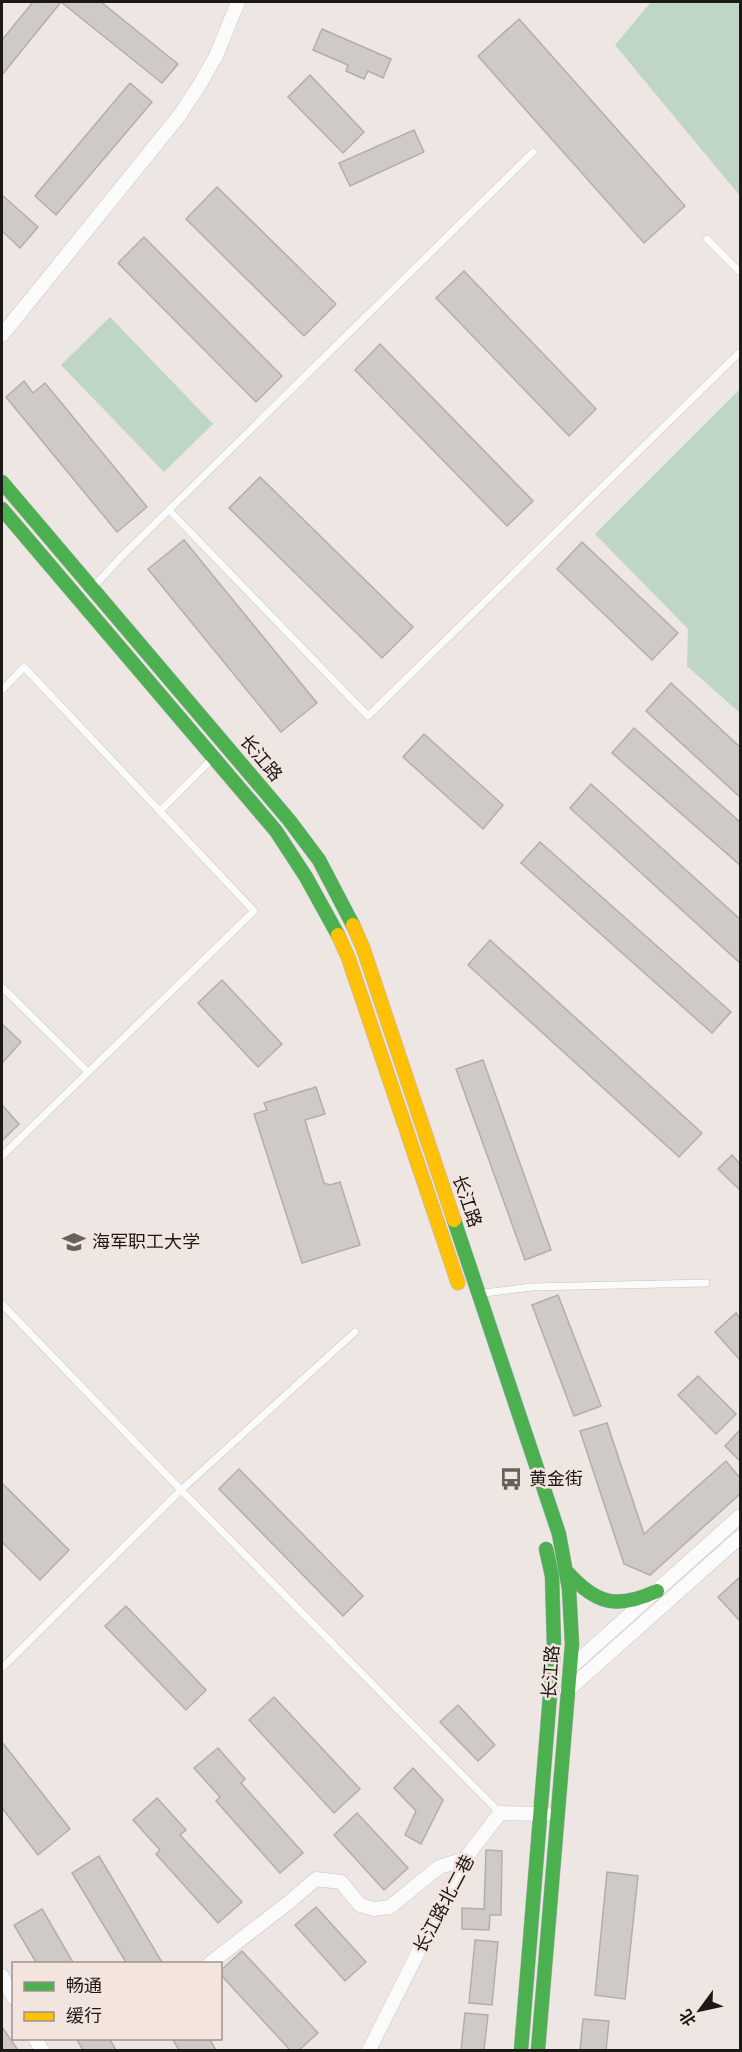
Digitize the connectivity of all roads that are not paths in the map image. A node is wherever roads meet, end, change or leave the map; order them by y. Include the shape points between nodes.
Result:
1 (238, 2) edge
2 (533, 152) dead end
3 (707, 239) dead end
4 (741, 272) edge
5 (2, 335) edge
6 (741, 352) edge
7 (2, 482) edge
8 (2, 509) edge
9 (169, 510) junction
10 (92, 588) junction
11 (2, 690) edge
12 (213, 757) junction
13 (160, 811) junction
14 (2, 987) edge
15 (88, 1072) junction
16 (2, 1156) edge
17 (706, 1284) dead end
18 (479, 1294) junction
19 (464, 1301) dead end
20 (2, 1304) edge
21 (355, 1332) dead end
22 (181, 1490) junction
23 (741, 1516) edge
24 (741, 1537) edge
25 (544, 1539) dead end
26 (568, 1573) junction
27 (657, 1591) junction
28 (2, 1668) edge
29 (570, 1669) junction
30 (551, 1686) junction
31 (568, 1691) junction
32 (500, 1813) junction
33 (540, 1814) junction
34 (558, 1815) junction
35 (465, 1859) junction
36 (212, 1962) edge
37 (2, 1976) edge
38 (12, 1994) edge
39 (369, 2050) edge
40 (521, 2050) edge
41 (538, 2050) edge

1 - 5 street via 216,56 178,116
2 - 9 lane
3 - 4 lane
6 - 9 lane via 368,716
7 - 10 highway, 长江路
8 - 12 highway, 长江路
9 - 10 lane
10 - 18 highway, 长江路 via 289,819 339,896 363,948
11 - 13 lane via 24,667
12 - 13 lane
12 - 19 highway, 长江路 via 303,867 328,912 348,957
13 - 15 lane via 254,911
14 - 15 lane
15 - 16 lane
17 - 18 lane via 532,1287
18 - 26 highway, 长江路 via 559,1534
20 - 22 lane
21 - 22 lane
22 - 28 lane
22 - 32 lane
23 - 27 street
24 - 31 street
25 - 30 highway, 长江路 via 554,1610
26 - 27 highway via 579,1587 610,1602 625,1604
26 - 29 highway, 长江路 via 572,1607
27 - 29 street
29 - 30 street
29 - 31 highway, 长江路
30 - 31 street
30 - 33 highway, 长江路
31 - 34 highway, 长江路
32 - 33 street
32 - 35 street, 长江路北二巷
33 - 34 street
33 - 40 highway, 长江路
34 - 41 highway, 长江路
35 - 36 street via 439,1867 390,1907 374,1909 360,1905 342,1882 316,1879
35 - 39 street, 长江路北二巷
37 - 38 street

